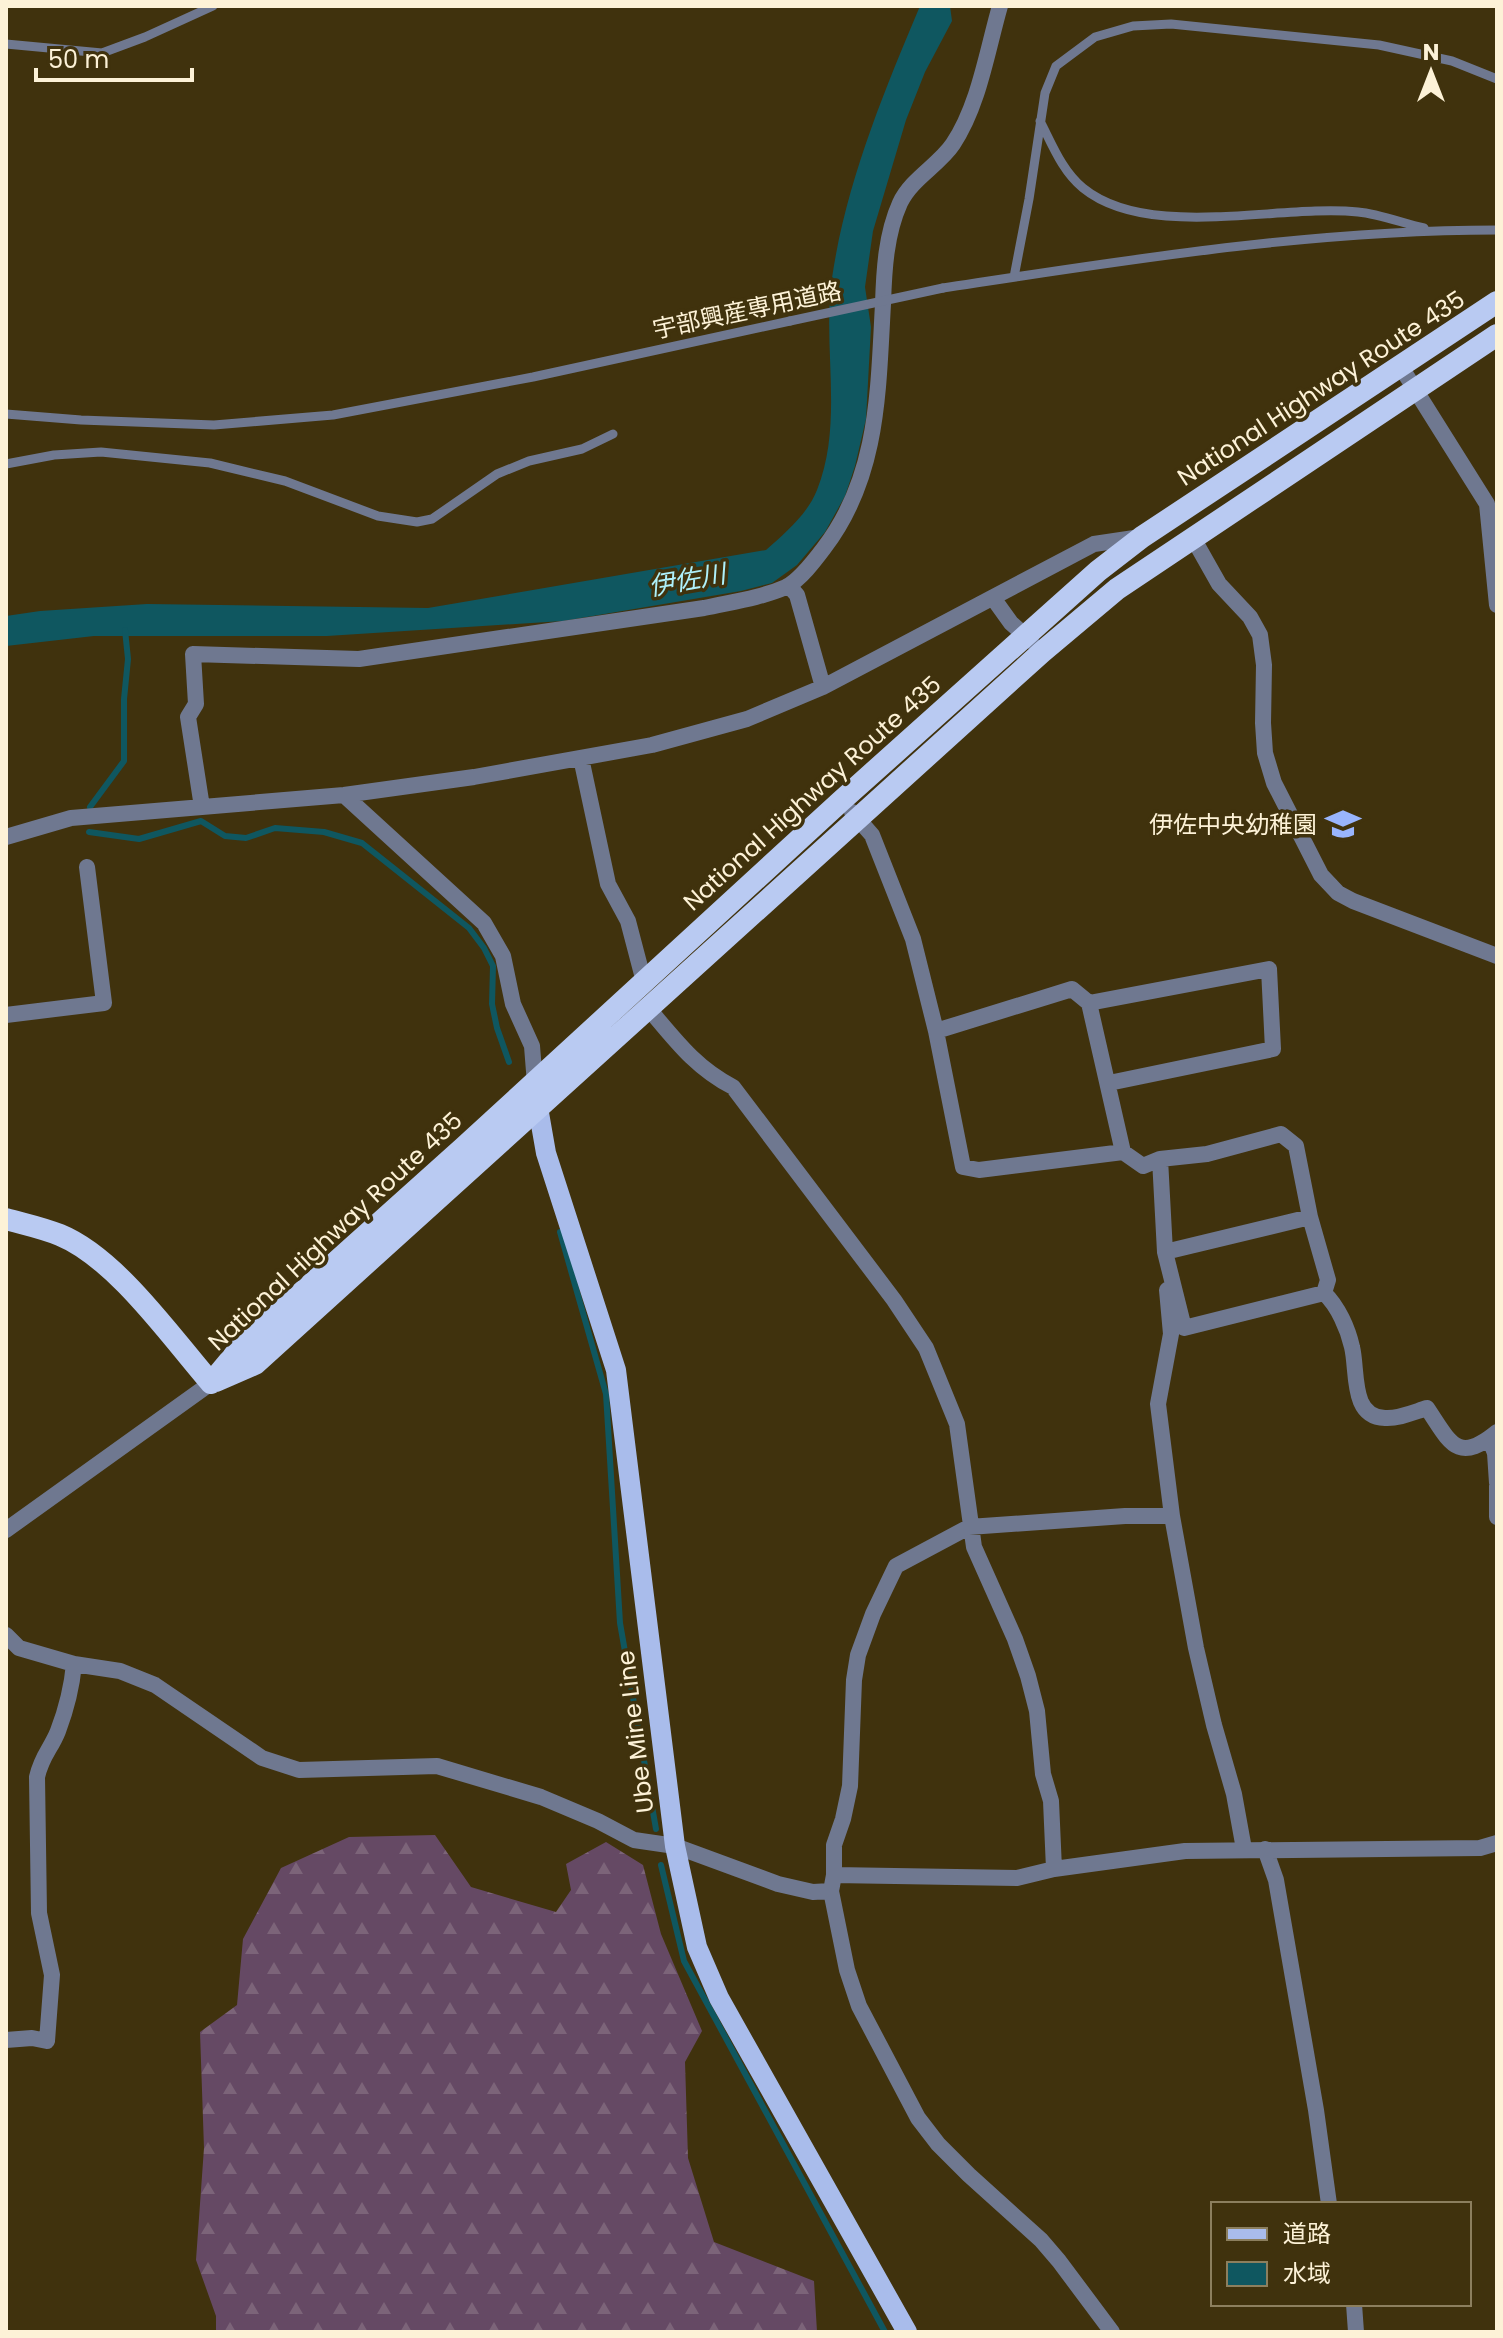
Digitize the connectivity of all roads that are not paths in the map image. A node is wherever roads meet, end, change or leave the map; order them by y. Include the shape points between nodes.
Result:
1 (213, 6) edge
2 (1000, 6) edge
3 (6, 44) edge
4 (1497, 79) edge
5 (1040, 121) junction
6 (1436, 230) junction
7 (1497, 230) edge
8 (1014, 277) junction
9 (1497, 302) edge
10 (1497, 335) edge
11 (1401, 367) junction
12 (1416, 390) junction
13 (6, 414) edge
14 (613, 434) dead end
15 (6, 464) edge
16 (1142, 537) junction
17 (1193, 538) junction
18 (789, 586) junction
19 (993, 598) junction
20 (1497, 605) edge
21 (1025, 634) junction
22 (1042, 652) junction
23 (823, 687) junction
24 (581, 758) junction
25 (344, 795) junction
26 (841, 801) junction
27 (202, 807) junction
28 (858, 819) junction
29 (6, 837) edge
30 (87, 867) dead end
31 (1497, 956) edge
32 (644, 982) junction
33 (1089, 1003) junction
34 (649, 1009) junction
35 (6, 1015) edge
36 (936, 1031) junction
37 (1109, 1083) junction
38 (535, 1084) junction
39 (538, 1110) junction
40 (1123, 1152) junction
41 (1160, 1159) junction
42 (1310, 1217) junction
43 (6, 1219) edge
44 (1165, 1252) junction
45 (1172, 1280) junction
46 (1324, 1293) junction
47 (211, 1383) junction
48 (1493, 1435) edge
49 (1497, 1484) edge
50 (1172, 1516) junction
51 (1497, 1517) edge
52 (969, 1527) junction
53 (6, 1530) edge
54 (6, 1635) edge
55 (74, 1664) junction
56 (1497, 1843) edge
57 (675, 1846) junction
58 (1244, 1849) junction
59 (1265, 1849) junction
60 (1054, 1869) junction
61 (833, 1883) junction
62 (6, 2040) edge
63 (1329, 2202) edge
64 (1354, 2306) edge
65 (907, 2332) edge
66 (1112, 2332) edge
67 (1356, 2332) edge

1 - 3 lane via 102,53
2 - 18 street via 972,104 955,142 901,201 889,240 878,399 859,487 841,526
4 - 5 lane via 1452,61 1379,45 1171,24 1133,26 1095,37 1056,66
5 - 6 lane via 1061,163 1081,187 1134,212 1358,212
5 - 8 lane
6 - 7 lane, 宇部興産専用道路
6 - 8 lane, 宇部興産専用道路 via 1269,243
8 - 13 lane, 宇部興産専用道路, bridge via 333,415 214,425
9 - 11 highway, National Highway Route 435
10 - 12 highway, National Highway Route 435
11 - 12 street
11 - 16 highway, National Highway Route 435
12 - 17 highway, National Highway Route 435
12 - 20 street via 1487,504
14 - 15 lane via 582,449 497,474 432,519 417,522 378,516 285,481 210,463 101,452
16 - 19 street via 1094,544
16 - 21 highway, National Highway Route 435
17 - 22 highway, National Highway Route 435 via 1117,589
17 - 31 street via 1219,584 1260,635 1265,753 1274,783 1321,875 1353,901
18 - 23 street via 797,595
18 - 27 street via 704,608 359,659 193,654 196,704 188,717
19 - 21 street
19 - 23 street
21 - 22 street
21 - 26 highway, National Highway Route 435
22 - 28 highway, National Highway Route 435
23 - 24 street via 747,719
24 - 25 street
24 - 32 street via 608,884 628,921
25 - 27 street
25 - 38 street via 484,923 503,956 513,1004 532,1046
26 - 28 street
26 - 32 highway, National Highway Route 435
27 - 29 street via 71,818
28 - 34 highway, National Highway Route 435
28 - 36 street via 872,835 913,939
30 - 35 street via 104,1003
32 - 38 highway, National Highway Route 435
33 - 36 street via 1072,989
33 - 37 street
33 - 37 street via 1269,969 1273,1049
34 - 39 highway, National Highway Route 435
34 - 52 street via 707,1074 733,1087 926,1348 957,1424
36 - 40 street via 963,1167 979,1170
37 - 40 street
38 - 39 main road, Ube Mine Line
38 - 47 highway, National Highway Route 435 via 241,1347
39 - 47 highway, National Highway Route 435 via 255,1364
39 - 57 main road, Ube Mine Line via 546,1153 616,1370
40 - 41 street via 1143,1166
41 - 42 street via 1207,1154 1281,1134 1296,1146
41 - 44 street
42 - 44 street
42 - 46 street via 1328,1280
43 - 47 highway, National Highway Route 435 via 61,1235 93,1255
44 - 45 street
45 - 46 street via 1184,1328
45 - 50 street via 1166,1292 1171,1334 1158,1404
46 - 48 street via 1351,1342 1364,1410 1387,1419 1427,1408 1449,1441 1461,1449 1476,1448
47 - 53 street
48 - 49 street
49 - 51 street
50 - 52 street
50 - 58 street via 1196,1648
52 - 60 street via 1015,1639 1037,1711 1051,1801
52 - 61 street via 896,1566 873,1614 854,1680 850,1786 834,1845
54 - 55 street via 19,1648
55 - 57 street via 120,1671 155,1685 262,1758 299,1770 437,1766 541,1797 634,1840
55 - 62 street via 57,1734 37,1777 39,1913 52,1975 47,2041
56 - 59 street via 1480,1848
57 - 61 street via 778,1884 813,1892
57 - 65 main road, Ube Mine Line via 697,1947 719,1998
58 - 59 street
58 - 60 street via 1185,1851
59 - 63 street via 1276,1880
60 - 61 street via 1017,1878
61 - 66 street via 847,1970 859,2006 918,2118 969,2175 1041,2240
64 - 67 street

